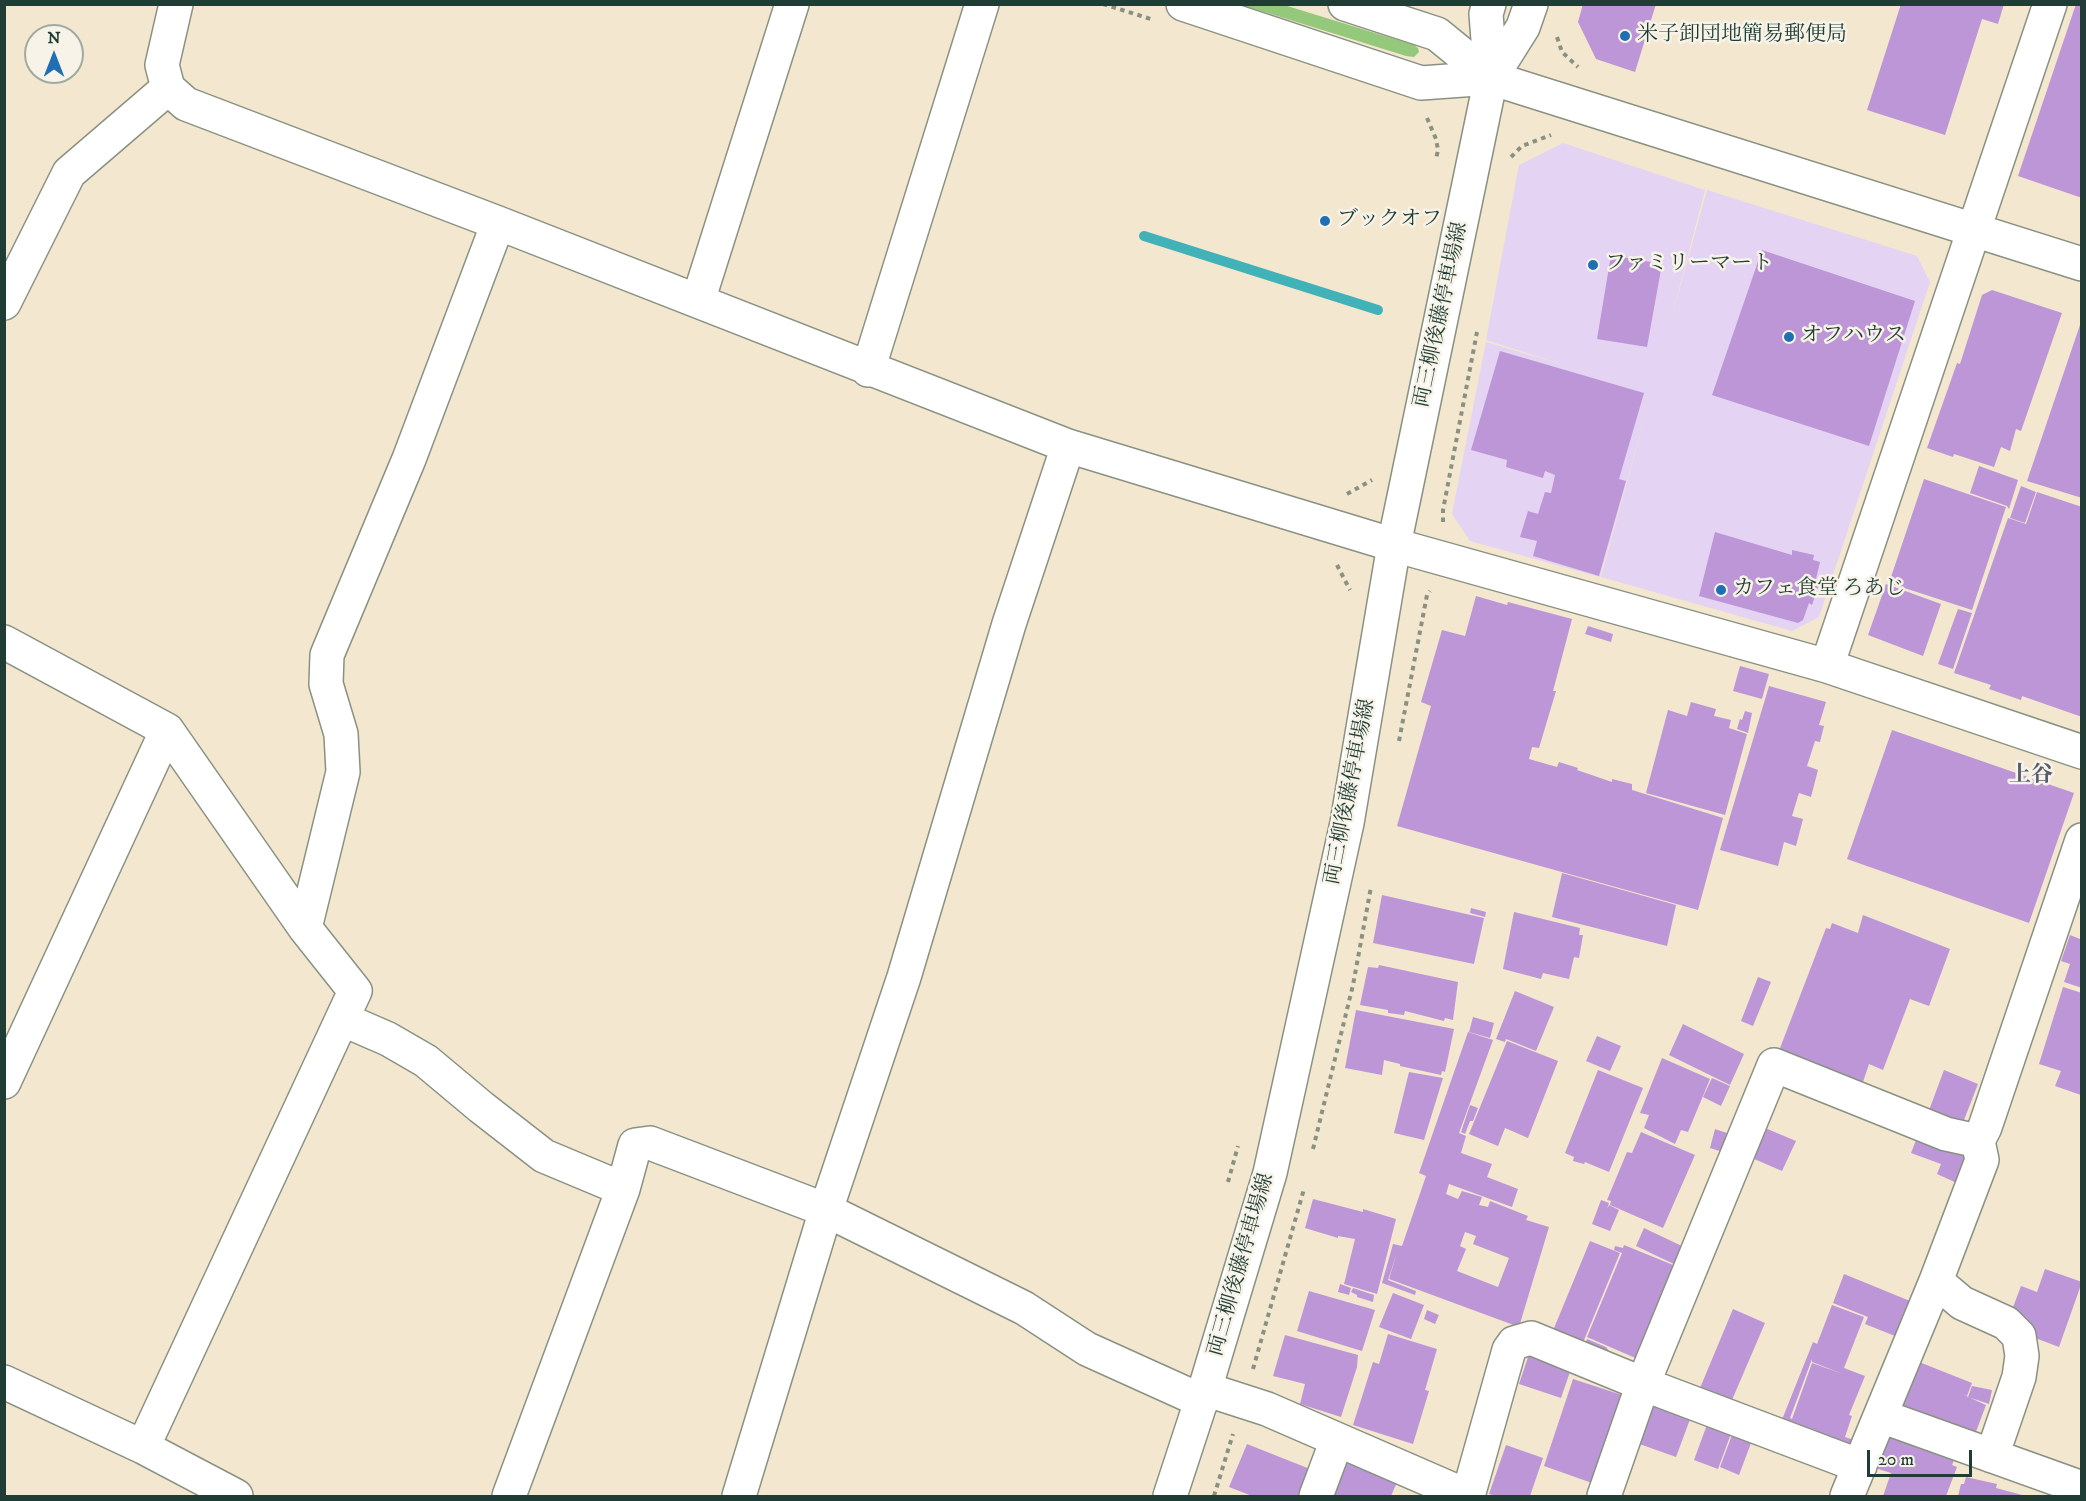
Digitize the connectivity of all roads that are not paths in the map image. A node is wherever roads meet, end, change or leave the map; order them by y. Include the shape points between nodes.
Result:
1 (176, 4) edge
2 (792, 4) edge
3 (982, 4) edge
4 (1345, 4) edge
5 (1489, 4) edge
6 (1531, 4) edge
7 (2050, 4) edge
8 (1171, 13) edge
9 (1491, 78) junction
10 (168, 88) junction
11 (498, 223) junction
12 (1973, 230) junction
13 (2082, 264) edge
14 (698, 302) junction
15 (4, 303) edge
16 (868, 370) junction
17 (1068, 446) junction
18 (1394, 545) junction
19 (4, 642) edge
20 (1827, 666) junction
21 (166, 730) junction
22 (2082, 752) edge
23 (2080, 850) edge
24 (305, 928) junction
25 (342, 1019) junction
26 (4, 1082) edge
27 (1978, 1141) junction
28 (623, 1189) junction
29 (826, 1210) junction
30 (1936, 1281) junction
31 (4, 1382) edge
32 (1643, 1384) junction
33 (1204, 1395) junction
34 (1881, 1416) junction
35 (1337, 1440) junction
36 (143, 1447) junction
37 (1992, 1456) junction
38 (1860, 1466) junction
39 (2082, 1488) edge
40 (236, 1497) edge
41 (509, 1497) edge
42 (740, 1497) edge
43 (1170, 1497) edge
44 (1316, 1497) edge
45 (1468, 1497) edge
46 (1604, 1497) edge
47 (1847, 1497) edge

1 - 10 street via 162,65
2 - 14 street
3 - 16 street
4 - 9 street via 1437,34
5 - 9 street, 両三柳後藤停車場線 via 1486,14
6 - 9 street, 両三柳後藤停車場線 via 1523,27
7 - 12 street
8 - 9 street via 1421,83
9 - 12 street
9 - 18 street, 両三柳後藤停車場線
10 - 11 street via 186,104
10 - 15 street via 69,173
11 - 14 street
11 - 24 street via 409,459 327,655 326,684 341,734 343,772
12 - 13 street
12 - 20 street
14 - 16 street
16 - 17 street
17 - 18 street
17 - 29 street via 1009,624 904,977
18 - 20 street
18 - 33 street, 両三柳後藤停車場線 via 1347,823 1270,1173
19 - 21 street
20 - 22 street
21 - 24 street
21 - 26 street
23 - 27 street
24 - 25 street via 355,991
25 - 28 street via 426,1061 544,1156
25 - 36 street
27 - 30 street via 1982,1160
27 - 32 street via 1946,1134 1774,1065
28 - 29 street via 634,1145 650,1143
28 - 41 street
29 - 33 street via 1024,1308 1087,1349
29 - 42 street
30 - 34 street
30 - 37 street via 1962,1304 2006,1323 2019,1336 2019,1377
31 - 36 street
32 - 38 street
32 - 45 street via 1531,1338 1514,1343
32 - 46 street
33 - 35 street via 1259,1406
33 - 43 street, 両三柳後藤停車場線
34 - 37 street
34 - 38 street
35 - 44 street
35 - 45 street
36 - 40 street
37 - 39 street
38 - 47 street

